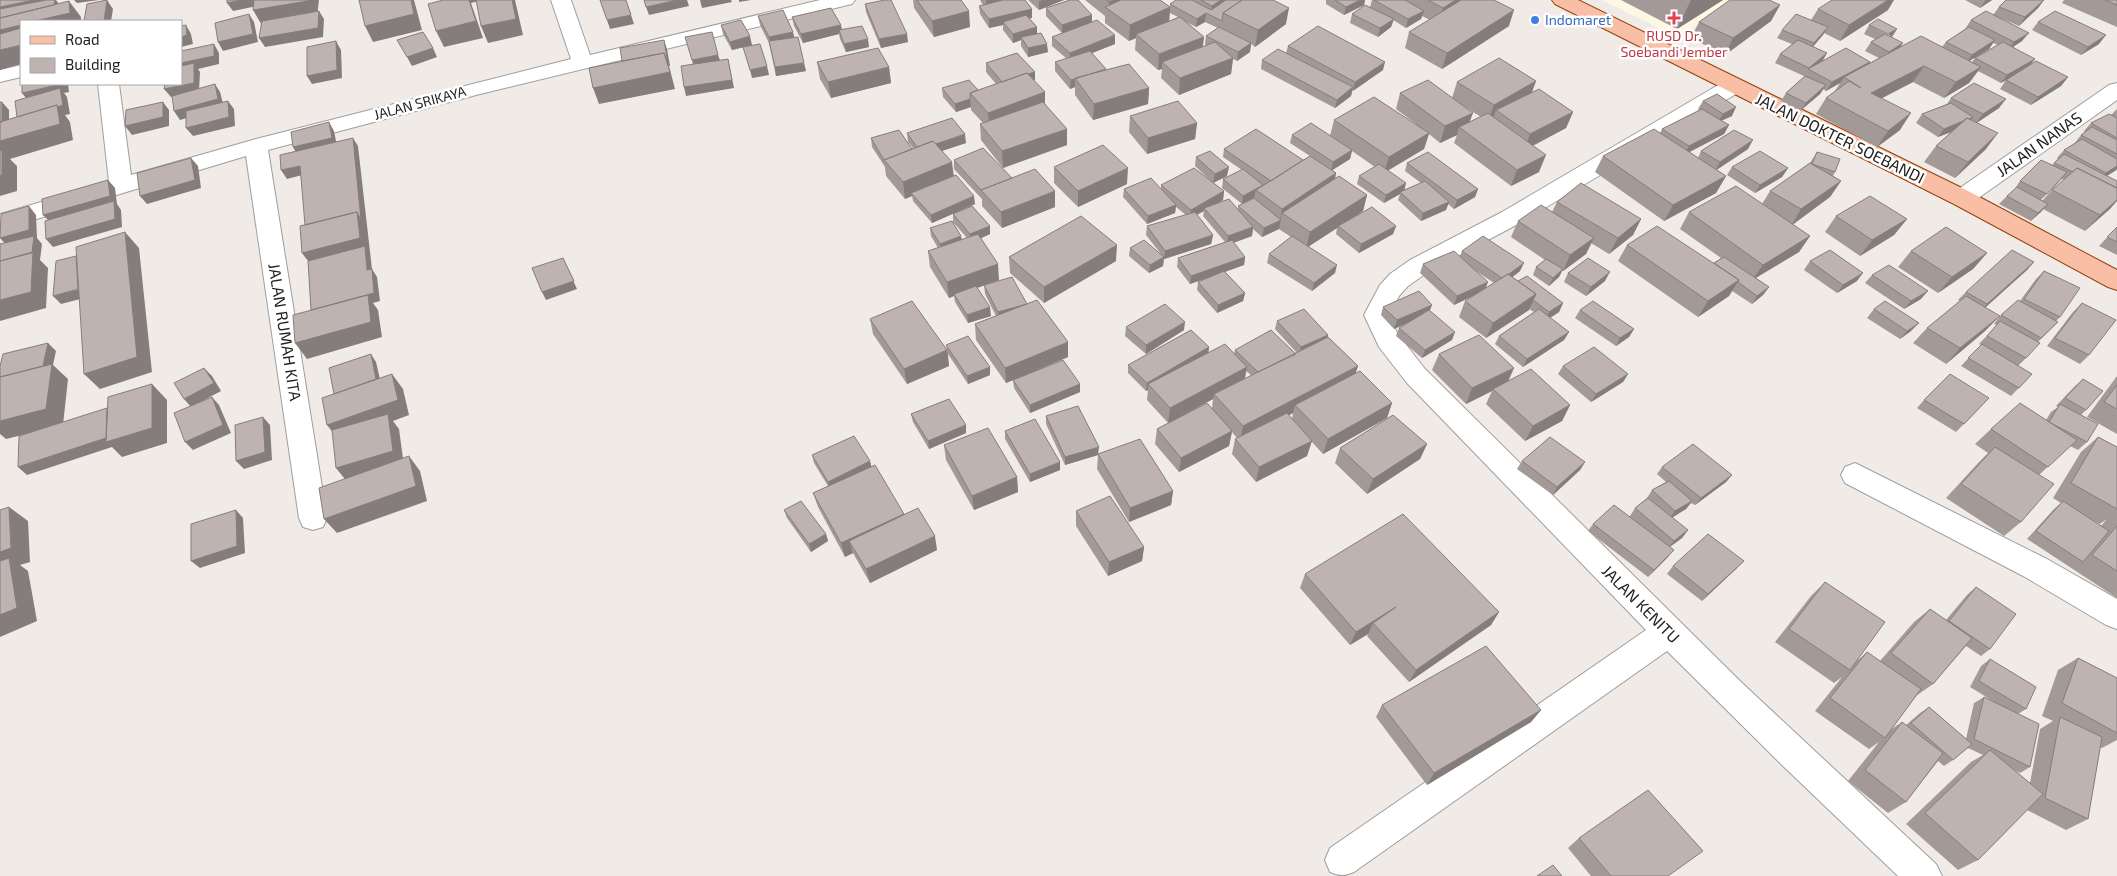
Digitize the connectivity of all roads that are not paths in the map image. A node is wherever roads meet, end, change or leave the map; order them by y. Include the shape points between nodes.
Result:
1 (561, 0) edge
2 (845, 0) edge
3 (1562, 0) edge
4 (583, 64) junction
5 (20, 71) edge
6 (0, 76) edge
7 (108, 85) edge
8 (1733, 86) junction
9 (2117, 90) edge
10 (256, 146) junction
11 (121, 186) junction
12 (1962, 198) junction
13 (0, 222) edge
14 (2117, 281) edge
15 (1855, 475) dead end
16 (313, 518) dead end
17 (2117, 615) edge
18 (1669, 632) junction
19 (1342, 860) dead end
20 (1924, 876) edge

1 - 4 street
2 - 4 street, JALAN SRIKAYA
3 - 8 main road, JALAN DOKTER SOEBANDI
4 - 10 street, JALAN SRIKAYA via 477,88
5 - 6 street
7 - 11 street
8 - 12 main road, JALAN DOKTER SOEBANDI
8 - 18 street, JALAN KENITU via 1510,218 1419,266 1389,291 1377,315 1380,327 1393,348 1416,376
9 - 12 street, JALAN NANAS
10 - 11 street, JALAN SRIKAYA
10 - 16 street, JALAN RUMAH KITA
11 - 13 street, JALAN SRIKAYA
12 - 14 main road, JALAN DOKTER SOEBANDI
15 - 17 street via 2036,568
18 - 19 street
18 - 20 street, JALAN KENITU

